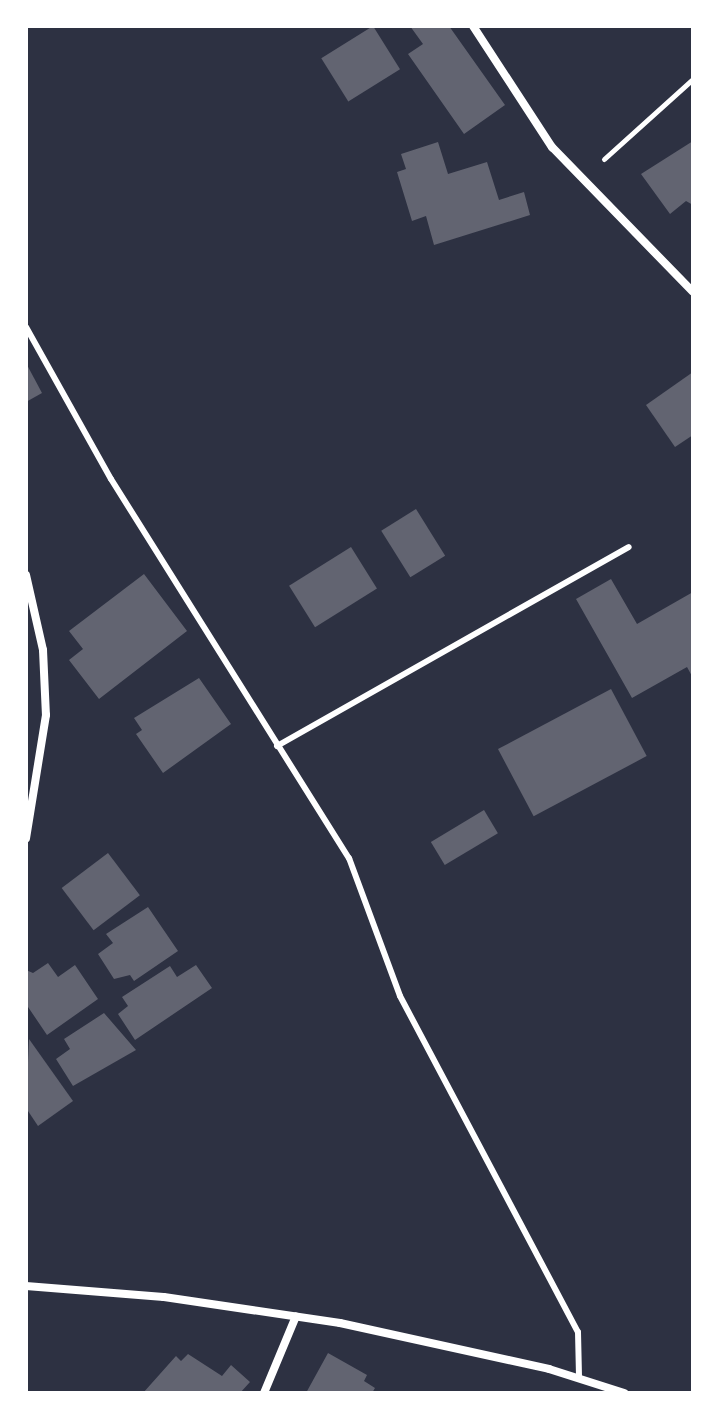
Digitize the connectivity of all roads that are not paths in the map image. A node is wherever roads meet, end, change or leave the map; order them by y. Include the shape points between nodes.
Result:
1 (473, 26) edge
2 (693, 292) edge
3 (26, 327) edge
4 (629, 547) dead end
5 (26, 575) edge
6 (277, 746) junction
7 (26, 838) edge
8 (26, 1286) edge
9 (296, 1316) junction
10 (579, 1377) junction
11 (264, 1393) edge
12 (624, 1393) edge

1 - 2 street via 579,180
3 - 6 lane via 111,479
4 - 6 lane
5 - 7 street via 43,650 46,715
6 - 10 lane via 349,858 400,996 578,1332
8 - 9 street via 164,1297
9 - 10 street
9 - 11 street
10 - 12 street

